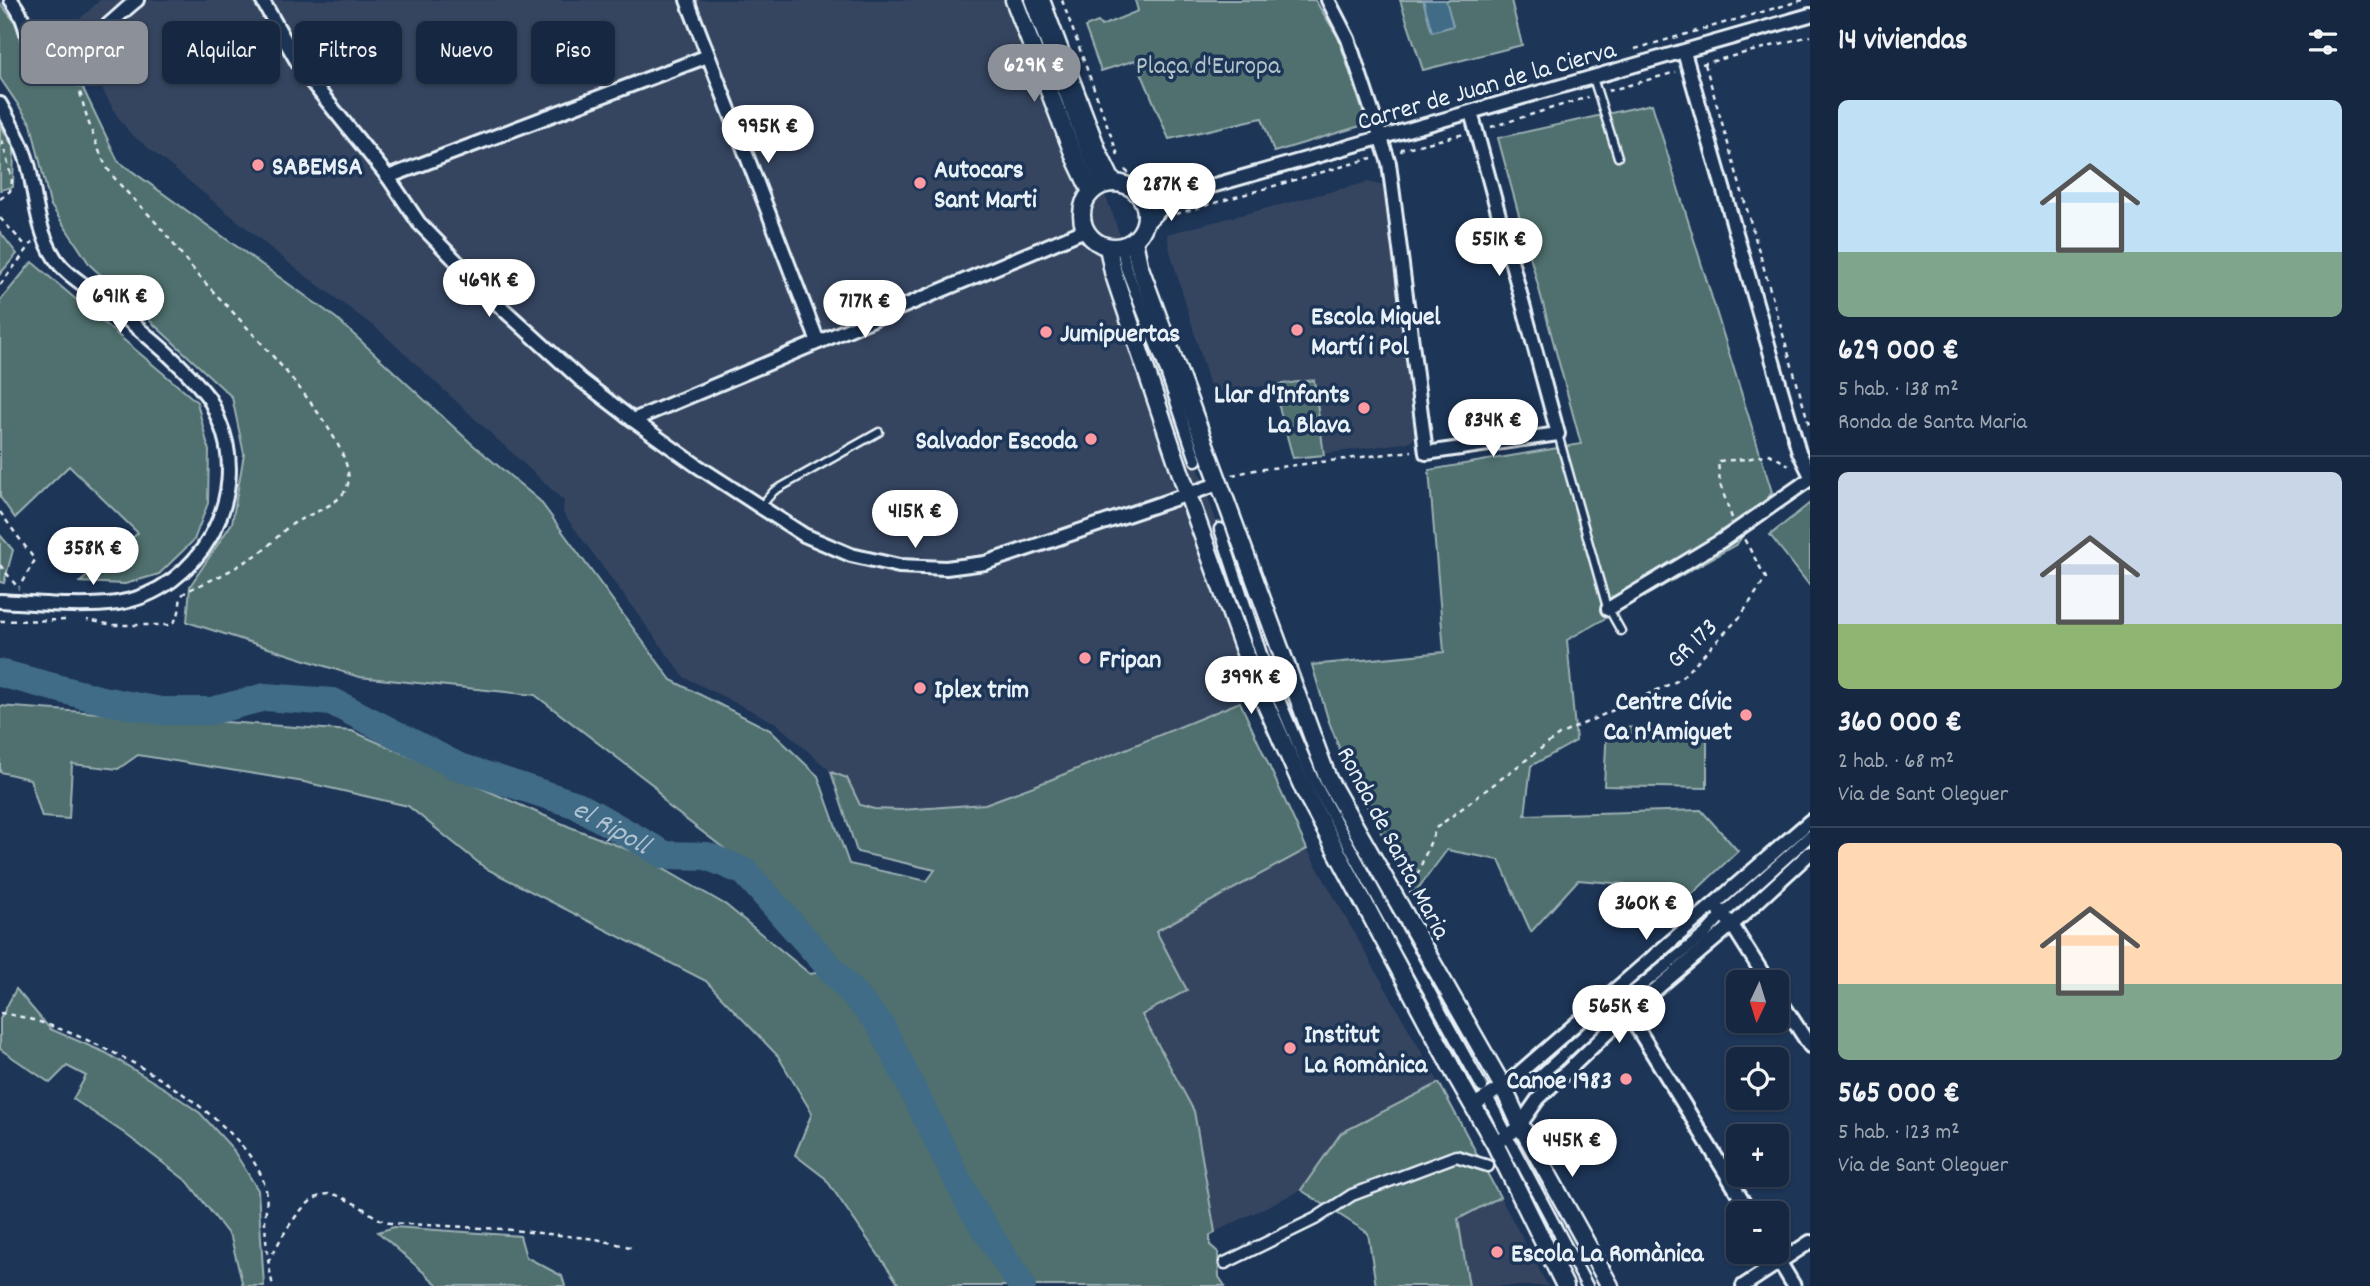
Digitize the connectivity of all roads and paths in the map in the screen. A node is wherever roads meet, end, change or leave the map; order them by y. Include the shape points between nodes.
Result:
1 (11, 0) edge
2 (137, 0) edge
3 (262, 0) edge
4 (687, 0) edge
5 (1014, 0) edge
6 (1030, 0) edge
7 (1041, 0) edge
8 (1062, 0) edge
9 (1328, 0) edge
10 (1804, 0) edge
11 (1810, 15) edge
12 (36, 18) dead end
13 (23, 21) edge
14 (38, 21) edge
15 (107, 21) edge
16 (1810, 36) edge
17 (1626, 52) dead end
18 (1684, 52) junction
19 (708, 56) junction
20 (1705, 64) junction
21 (1688, 69) junction
22 (1593, 78) junction
23 (79, 84) edge
24 (1597, 94) junction
25 (0, 104) edge
26 (1471, 112) junction
27 (1477, 131) junction
28 (0, 136) edge
29 (1381, 137) junction
30 (1118, 156) dead end
31 (1618, 157) dead end
32 (1389, 163) junction
33 (1122, 168) dead end
34 (388, 177) junction
35 (1102, 187) junction
36 (1144, 192) junction
37 (1174, 197) junction
38 (0, 199) edge
39 (1172, 216) dead end
40 (0, 218) edge
41 (1145, 225) junction
42 (1085, 230) junction
43 (43, 233) junction
44 (1121, 245) junction
45 (27, 247) junction
46 (0, 285) edge
47 (818, 342) junction
48 (633, 420) junction
49 (1810, 428) edge
50 (879, 432) dead end
51 (1558, 434) junction
52 (1426, 453) junction
53 (1196, 460) dead end
54 (1790, 465) dead end
55 (1810, 476) edge
56 (1218, 484) junction
57 (1188, 495) junction
58 (760, 507) junction
59 (0, 512) edge
60 (1220, 529) dead end
61 (1737, 530) junction
62 (0, 565) edge
63 (0, 601) edge
64 (1608, 608) junction
65 (0, 621) edge
66 (1621, 631) dead end
67 (1810, 821) edge
68 (1810, 836) edge
69 (1810, 853) edge
70 (1403, 910) junction
71 (1719, 910) junction
72 (1732, 925) junction
73 (1760, 970) edge
74 (1620, 1003) junction
75 (0, 1013) edge
76 (1789, 1014) edge
77 (1810, 1046) edge
78 (1531, 1084) dead end
79 (1482, 1087) dead end
80 (1503, 1087) junction
81 (1489, 1100) dead end
82 (1472, 1105) junction
83 (1520, 1124) junction
84 (1504, 1129) dead end
85 (1503, 1143) junction
86 (1488, 1166) dead end
87 (1744, 1201) edge
88 (1810, 1242) edge
89 (634, 1248) dead end
90 (1789, 1251) edge
91 (268, 1262) junction
92 (1224, 1263) dead end
93 (1767, 1264) edge
94 (1781, 1264) edge
95 (273, 1286) edge
96 (1565, 1286) edge
97 (1587, 1286) edge
98 (1609, 1286) edge
99 (1743, 1286) edge
100 (1794, 1286) edge

1 - 13 street
2 - 15 street
3 - 34 street via 302,70
4 - 19 street
5 - 35 street via 1074,158
6 - 35 street
7 - 35 street via 1098,152
8 - 30 path
9 - 29 street via 1348,39
10 - 17 path
11 - 18 street, Carrer de Juan de la Cierva
12 - 14 path
16 - 20 path
18 - 21 street
18 - 22 street, Carrer de Juan de la Cierva
19 - 34 street
19 - 47 street
20 - 21 path
20 - 49 path
21 - 24 path
21 - 55 street via 1798,452
22 - 24 lane
22 - 26 street, Carrer de Juan de la Cierva
23 - 65 path via 109,171 300,388 335,442 350,479 341,496 293,523 265,550 185,592 178,616 169,625
24 - 27 path
24 - 31 lane
25 - 43 street via 30,170
26 - 27 street
26 - 29 street, Carrer de Juan de la Cierva
27 - 32 path via 1402,149 1398,160
27 - 51 street
28 - 38 path via 12,181 10,191
29 - 32 street
29 - 37 street, Carrer de Juan de la Cierva
32 - 39 path via 1378,166 1374,158
32 - 52 street
33 - 36 path
34 - 48 street via 419,223 502,308
35 - 36 street
35 - 42 street via 1085,202
36 - 37 street, Carrer de Juan de la Cierva
36 - 41 street
37 - 41 street, Carrer de Juan de la Cierva
40 - 45 path
41 - 44 street
42 - 44 street via 1097,243
42 - 47 street
43 - 45 path
43 - 63 street via 57,261 183,369 209,399 226,437 230,459 227,498 207,544 186,570 151,593 118,603
44 - 53 street
44 - 56 street, Ronda de Santa Maria via 1139,265
44 - 57 street, Ronda de Santa Maria via 1113,272
45 - 46 path
47 - 48 street
48 - 58 street
50 - 58 lane via 774,491
51 - 52 street
51 - 64 lane
52 - 56 path via 1405,451 1234,473
54 - 61 path, GR 173 via 1769,454 1718,461 1720,484
55 - 61 street
56 - 57 street
56 - 70 street, Ronda de Santa Maria via 1328,779
57 - 58 street via 985,563 946,568 899,566 851,555 804,535
57 - 82 street, Ronda de Santa Maria via 1254,678 1304,790
59 - 62 path via 35,560 19,589
60 - 79 street, Ronda de Santa Maria via 1266,669 1314,782
61 - 64 street
61 - 70 path, GR 173 via 1766,578 1740,617 1679,680 1559,735 1436,828
64 - 66 lane
67 - 71 street
68 - 71 street
69 - 72 street
70 - 80 street, Ronda de Santa Maria
71 - 72 street
71 - 74 street
72 - 73 street
72 - 74 street
74 - 78 street
74 - 80 street
74 - 83 street
74 - 87 street
75 - 91 path via 60,1028 124,1057 220,1123 247,1154 266,1191
76 - 77 street
80 - 82 street
80 - 83 street, Ronda de Santa Maria
81 - 84 street
82 - 85 street, Ronda de Santa Maria
83 - 85 street
83 - 98 street, Ronda de Santa Maria
85 - 96 street, Ronda de Santa Maria
85 - 97 street
86 - 92 street via 1456,1156 1352,1195 1315,1219
88 - 90 street
89 - 91 path via 502,1229 390,1223 330,1194 316,1198 292,1220
91 - 95 path
93 - 99 street
94 - 100 street

